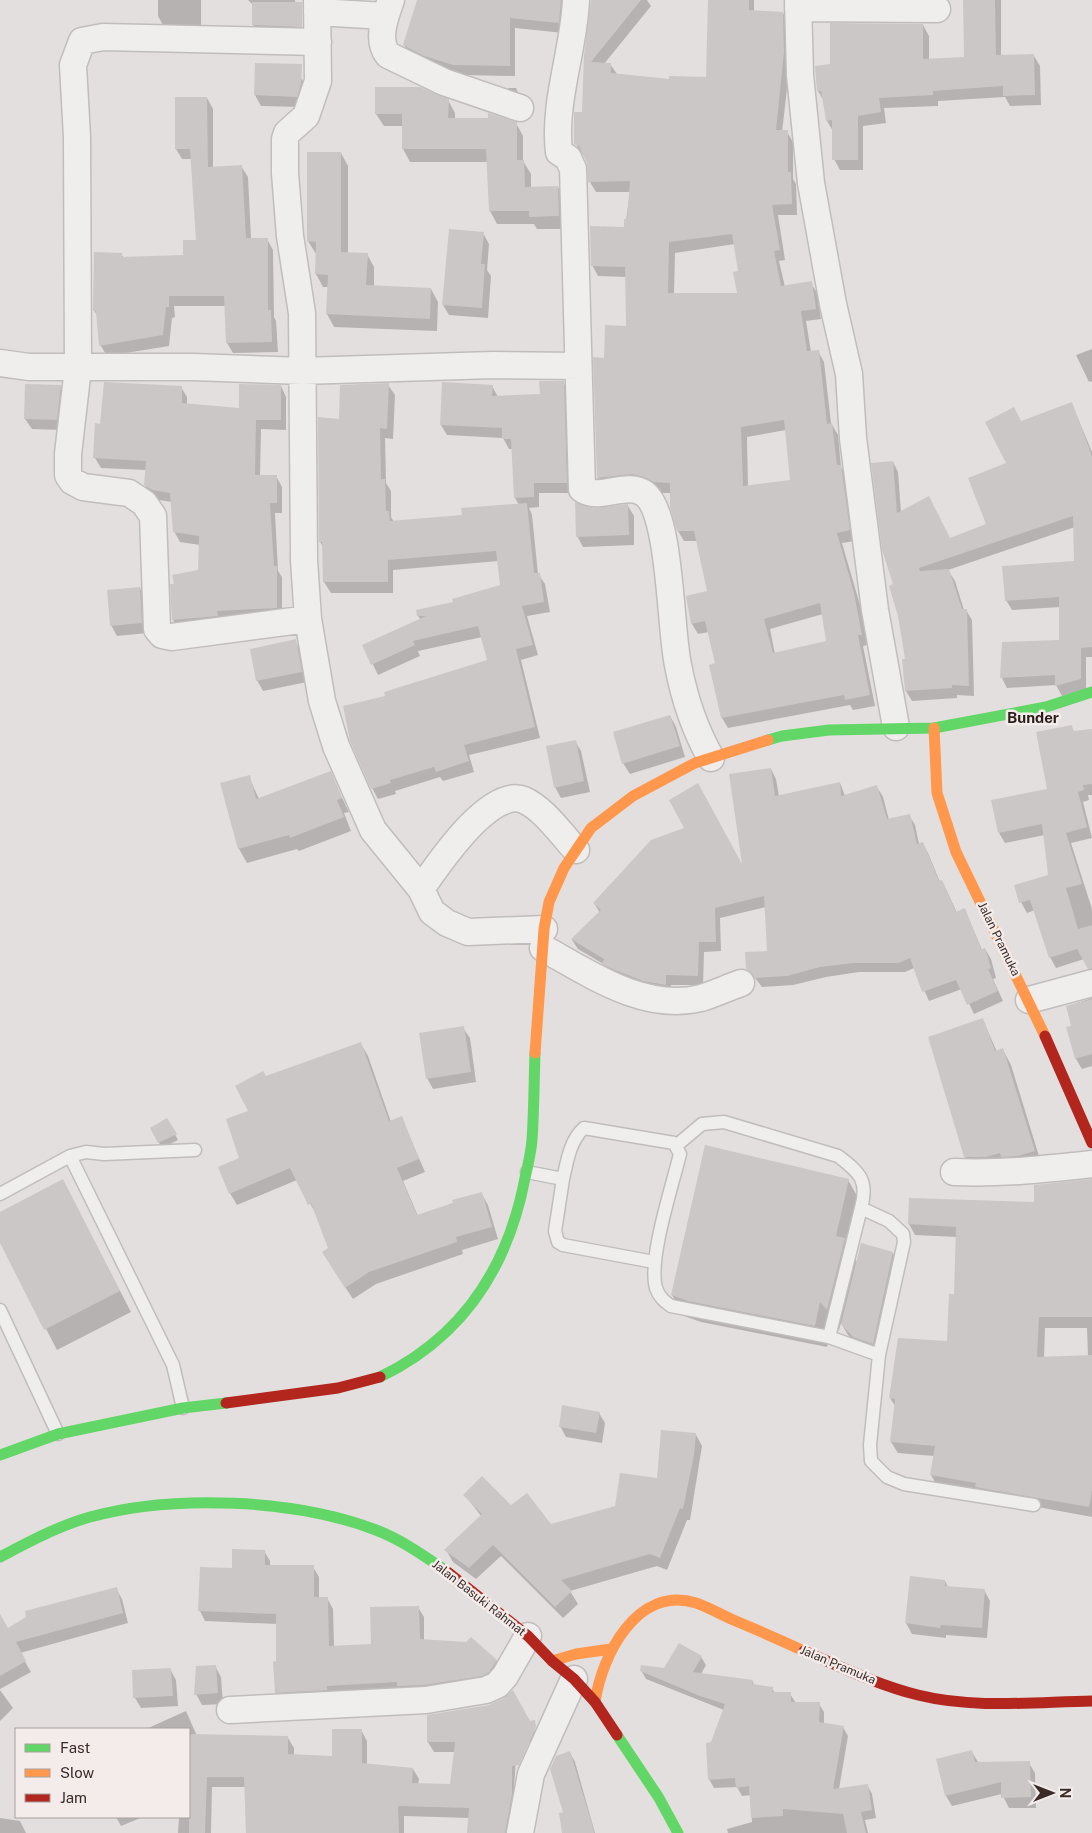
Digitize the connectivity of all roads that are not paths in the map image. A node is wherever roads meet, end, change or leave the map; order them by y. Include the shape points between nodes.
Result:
1 (576, 0) edge
2 (798, 4) edge
3 (317, 6) edge
4 (388, 8) edge
5 (937, 9) dead end
6 (318, 42) junction
7 (520, 108) dead end
8 (0, 364) edge
9 (577, 366) junction
10 (78, 368) junction
11 (302, 371) junction
12 (308, 619) junction
13 (1092, 692) edge
14 (896, 727) junction
15 (934, 728) junction
16 (711, 758) junction
17 (576, 850) junction
18 (421, 889) junction
19 (544, 938) junction
20 (741, 983) dead end
21 (1092, 983) edge
22 (1028, 1000) junction
23 (1092, 1143) edge
24 (677, 1145) junction
25 (195, 1150) dead end
26 (70, 1156) junction
27 (1092, 1164) edge
28 (527, 1172) junction
29 (954, 1172) dead end
30 (563, 1179) junction
31 (0, 1194) edge
32 (861, 1208) junction
33 (654, 1262) junction
34 (0, 1310) edge
35 (829, 1337) junction
36 (879, 1355) junction
37 (183, 1408) junction
38 (58, 1434) junction
39 (0, 1455) edge
40 (1034, 1505) dead end
41 (0, 1557) edge
42 (528, 1636) junction
43 (611, 1649) junction
44 (552, 1661) junction
45 (574, 1679) junction
46 (1092, 1700) edge
47 (595, 1702) junction
48 (230, 1710) dead end
49 (660, 1798) junction
50 (520, 1833) edge
51 (666, 1833) edge
52 (678, 1833) edge

1 - 9 street via 558,145 559,152 568,158 573,170
2 - 5 street
2 - 14 street via 800,74 811,183 849,374 853,438 876,610
3 - 4 street
3 - 6 street
4 - 7 street via 382,41 388,55 444,82
6 - 10 street via 103,37 82,41 73,65 77,137
6 - 11 street via 318,81 309,110 303,121 290,129 284,139 290,236 302,313
8 - 10 street
9 - 11 street via 493,365
9 - 16 street via 582,489 590,492 635,489 649,499 662,529 677,664 699,737
10 - 11 street via 192,367
10 - 12 street via 68,475 83,487 129,493 144,503 153,516 157,629 162,635 172,638
11 - 12 street via 304,560
12 - 18 street via 322,701 336,746 373,830
13 - 15 main road via 1046,707
14 - 15 main road
14 - 16 main road via 782,736
15 - 22 main road, Jalan Pramuka via 937,792 944,819 956,852
16 - 17 main road via 695,763 633,796 592,828
17 - 18 street via 534,806 520,799 504,801 479,817
17 - 19 main road via 549,902
18 - 19 street via 432,912 468,932
19 - 20 street via 601,980 639,996 676,1001 700,998
19 - 28 main road via 536,1019 532,1142
21 - 22 street
22 - 23 main road, Jalan Pramuka
24 - 30 lane via 584,1128 572,1147
24 - 32 lane via 702,1124 724,1122 838,1156 860,1176 866,1192
24 - 33 lane via 680,1154
25 - 26 lane via 86,1152
26 - 31 lane
26 - 37 lane via 173,1365
27 - 29 street via 984,1174
28 - 30 lane
28 - 37 main road via 506,1247 487,1284 463,1316 411,1361 380,1377 338,1388
30 - 33 lane via 555,1231 558,1242
32 - 35 lane
32 - 36 lane via 888,1221 903,1234 904,1242
33 - 35 lane via 656,1287 671,1306
34 - 38 lane
35 - 36 lane
36 - 40 lane via 870,1445 871,1462 886,1477 904,1484
37 - 38 main road
38 - 39 main road
41 - 42 main road, Jalan Basuki Rahmat via 53,1530 91,1517 140,1508 255,1505 314,1512 376,1530 421,1553
42 - 44 main road, Jalan Basuki Rahmat
42 - 48 street via 505,1676 486,1690 426,1700
43 - 44 main road
43 - 46 main road, Jalan Pramuka via 641,1613 671,1602 695,1603 883,1684 918,1695 991,1703
43 - 47 main road, Jalan Pramuka
44 - 45 main road, Jalan Basuki Rahmat
45 - 47 main road, Jalan Basuki Rahmat
45 - 50 street via 531,1774
47 - 49 main road, Jalan Basuki Rahmat
49 - 51 main road, Jalan Basuki Rahmat
49 - 52 main road, Jalan Basuki Rahmat

